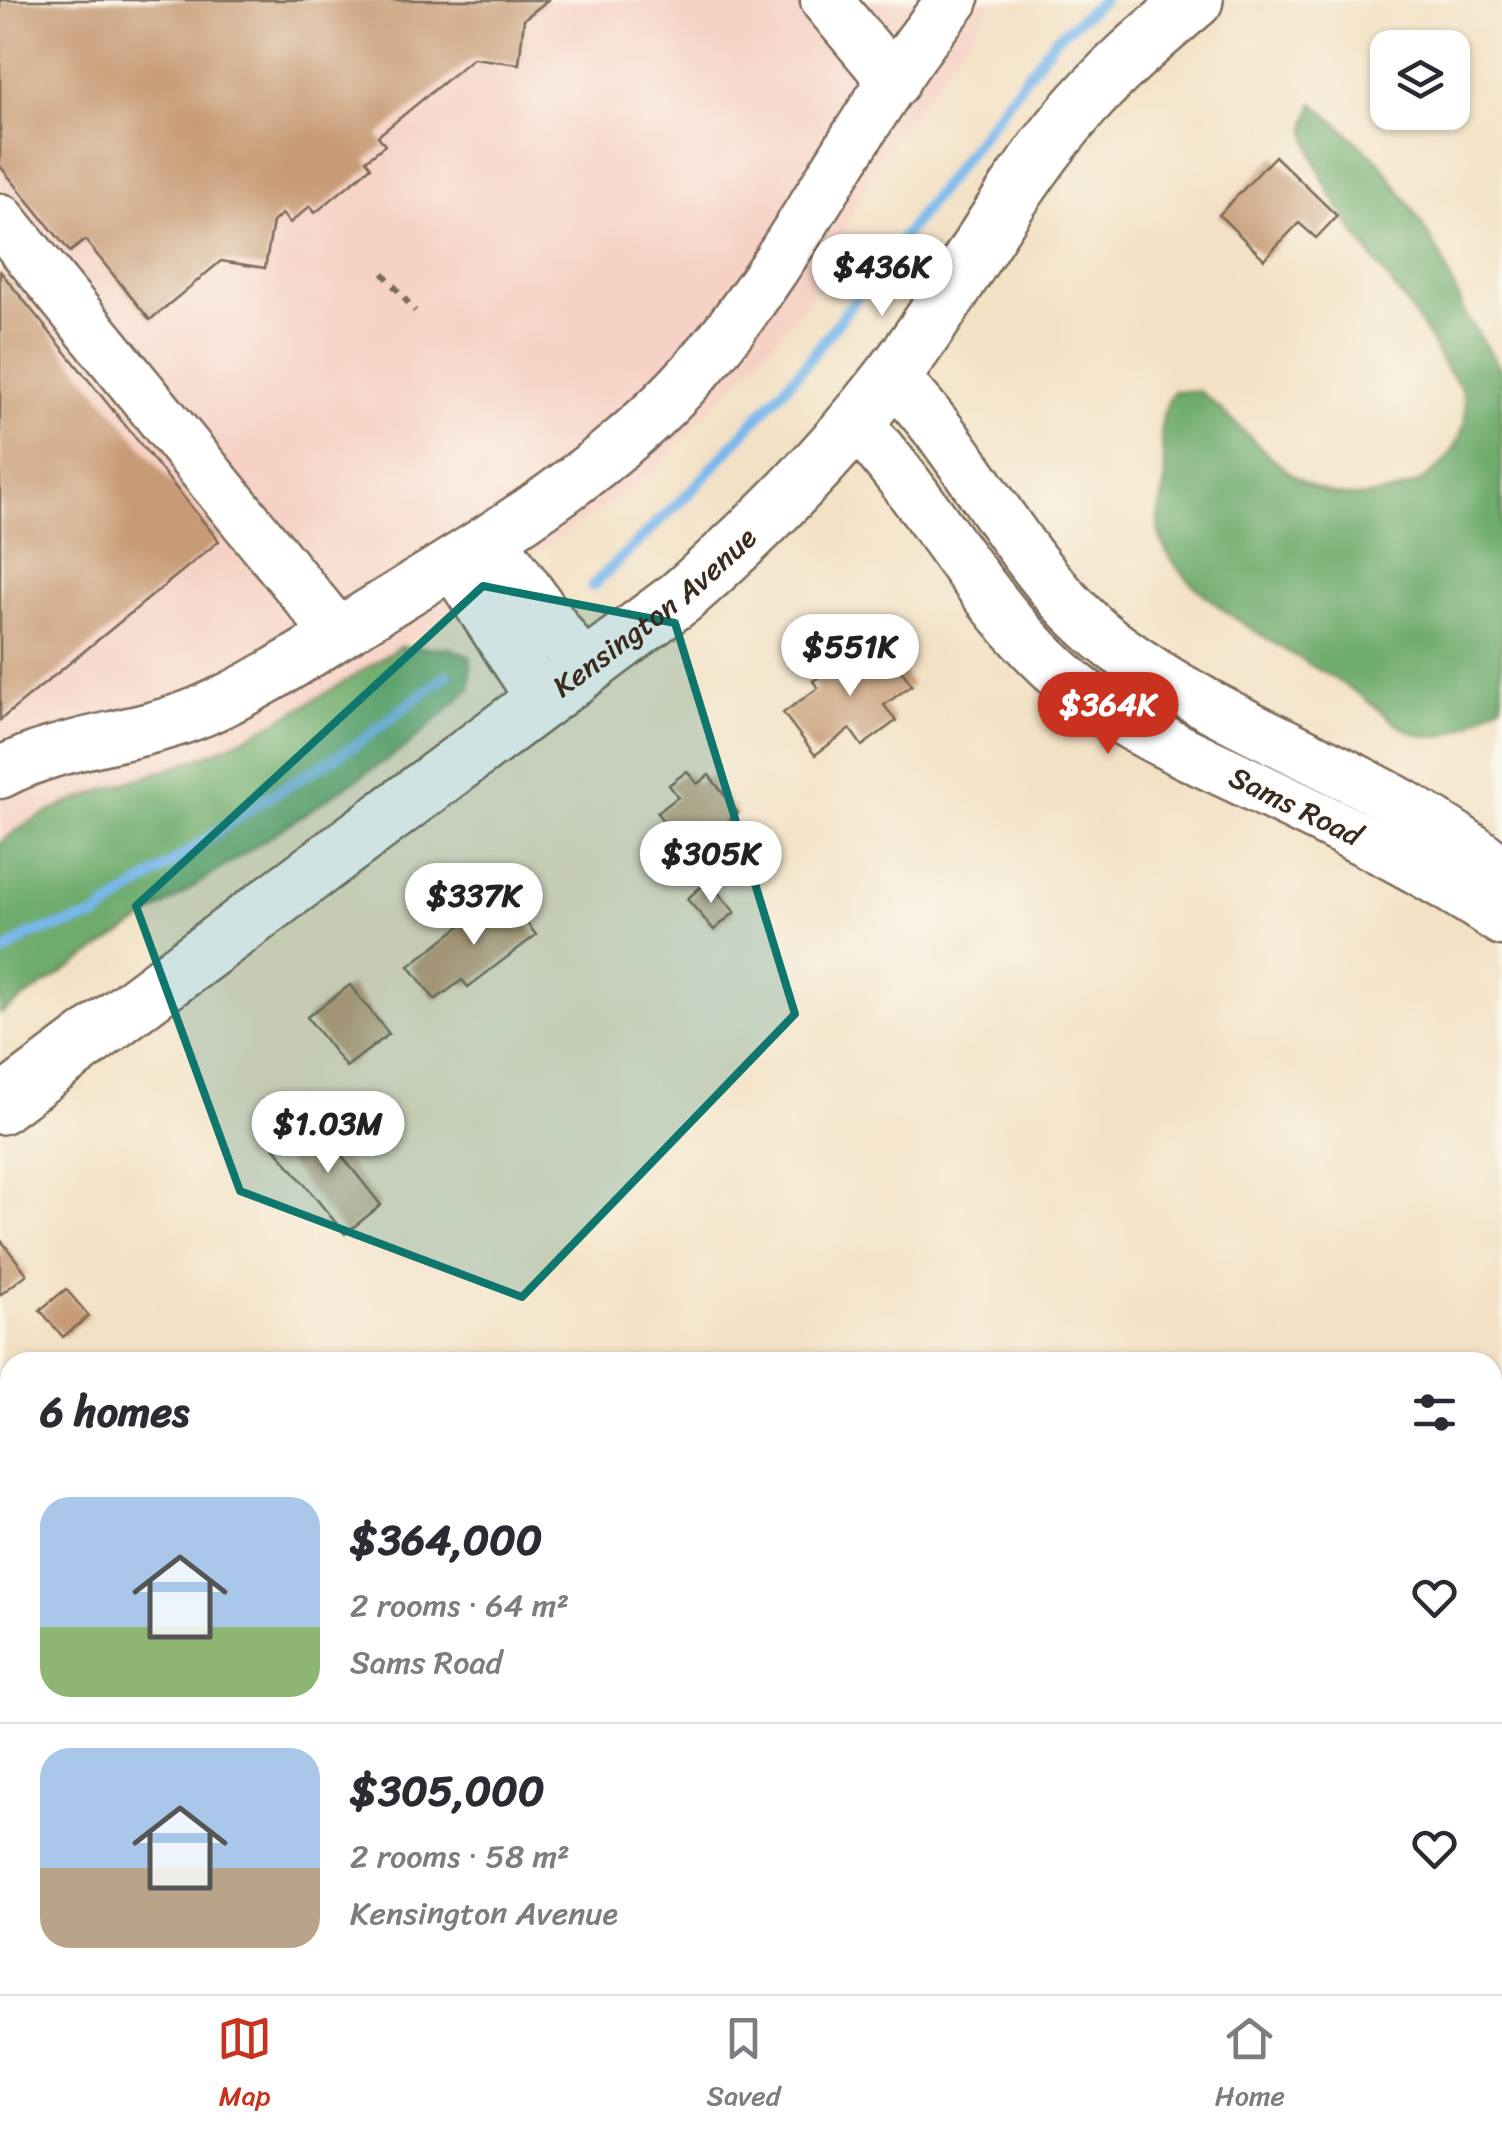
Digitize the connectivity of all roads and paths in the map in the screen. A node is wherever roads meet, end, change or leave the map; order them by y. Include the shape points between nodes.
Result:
1 (826, 0) edge
2 (953, 0) edge
3 (1195, 0) edge
4 (894, 82) junction
5 (0, 219) edge
6 (383, 274) dead end
7 (414, 311) dead end
8 (892, 376) junction
9 (856, 423) junction
10 (472, 551) junction
11 (338, 634) junction
12 (564, 686) junction
13 (0, 773) edge
14 (1502, 872) edge
15 (1502, 920) edge
16 (0, 1106) edge

1 - 4 street
2 - 4 street
3 - 8 main road, Kensington Avenue via 1068,121
4 - 10 street via 787,252 694,373 650,420
5 - 11 street
6 - 7 path
8 - 9 main road, Kensington Avenue
8 - 14 street, Sams Road via 942,430 1034,563 1111,644 1170,686 1406,804
9 - 12 main road, Kensington Avenue via 752,534
9 - 15 street, Sams Road via 895,466 978,587 1024,642 1077,688 1143,732 1381,848
10 - 11 street
10 - 12 street
11 - 13 street via 246,691 198,712 46,752
12 - 16 main road, Kensington Avenue

